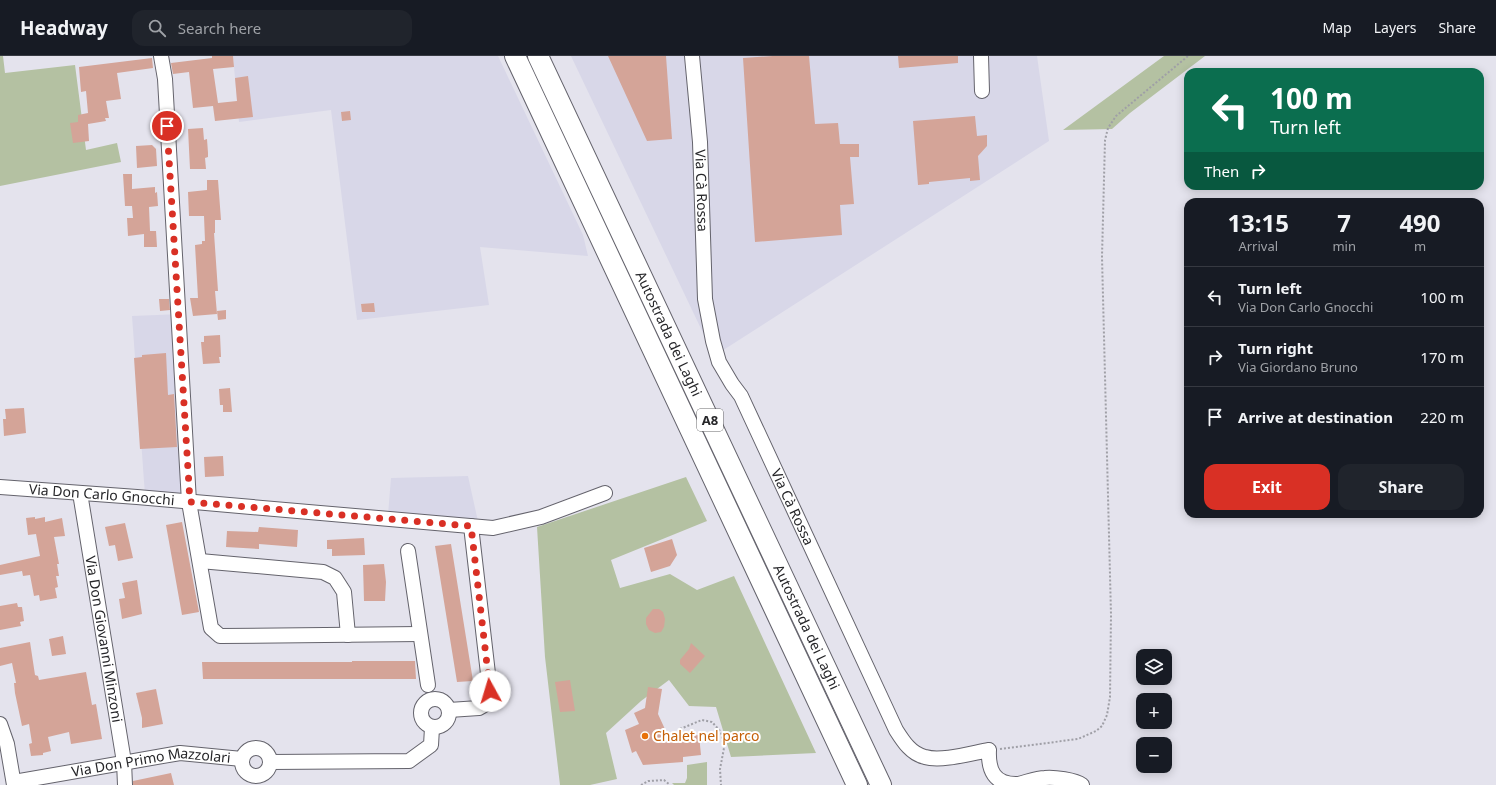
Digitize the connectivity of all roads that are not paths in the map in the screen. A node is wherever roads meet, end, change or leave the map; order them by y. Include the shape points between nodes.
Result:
1 (161, 56) edge
2 (515, 56) edge
3 (538, 56) edge
4 (692, 56) edge
5 (980, 56) edge
6 (982, 91) dead end
7 (0, 487) edge
8 (80, 493) junction
9 (605, 493) dead end
10 (190, 502) junction
11 (471, 526) junction
12 (408, 551) dead end
13 (200, 561) junction
14 (420, 634) junction
15 (348, 635) junction
16 (428, 685) dead end
17 (449, 710) junction
18 (1, 727) edge
19 (432, 728) junction
20 (242, 759) junction
21 (124, 762) junction
22 (270, 762) junction
23 (254, 780) edge
24 (14, 784) edge
25 (125, 785) edge
26 (857, 785) edge
27 (882, 785) edge
28 (1082, 785) edge

1 - 10 street
2 - 26 highway, Autostrada dei Laghi / A8
3 - 27 highway, Autostrada dei Laghi / A8
4 - 28 street, Via Cà Rossa via 700,142 705,299 719,362 741,396 896,730 905,744 924,757 940,758 989,750 990,772 1008,784 1045,778 1077,782
5 - 6 street
7 - 8 street, Via Don Carlo Gnocchi
8 - 10 street, Via Don Carlo Gnocchi
8 - 21 street, Via Don Giovanni Minzoni
9 - 11 street, Via Don Carlo Gnocchi via 541,517 493,528
10 - 11 street, Via Don Carlo Gnocchi
10 - 13 street
11 - 17 street via 490,691 486,704 479,708
12 - 14 street
13 - 15 street via 323,572 336,578 344,592
13 - 15 street via 211,628 220,636
14 - 15 street
14 - 16 street
17 - 19 street via 448,720 437,728
17 - 19 street via 440,700 430,700 423,705 421,719
18 - 24 street via 7,744
19 - 22 street via 431,745 409,761
20 - 21 street, Via Don Primo Mazzolari via 180,753
20 - 22 street via 246,751 255,747 267,753
20 - 23 street via 246,772
21 - 24 street, Via Don Primo Mazzolari
21 - 25 street, Via Don Giovanni Minzoni
22 - 23 street via 267,771

